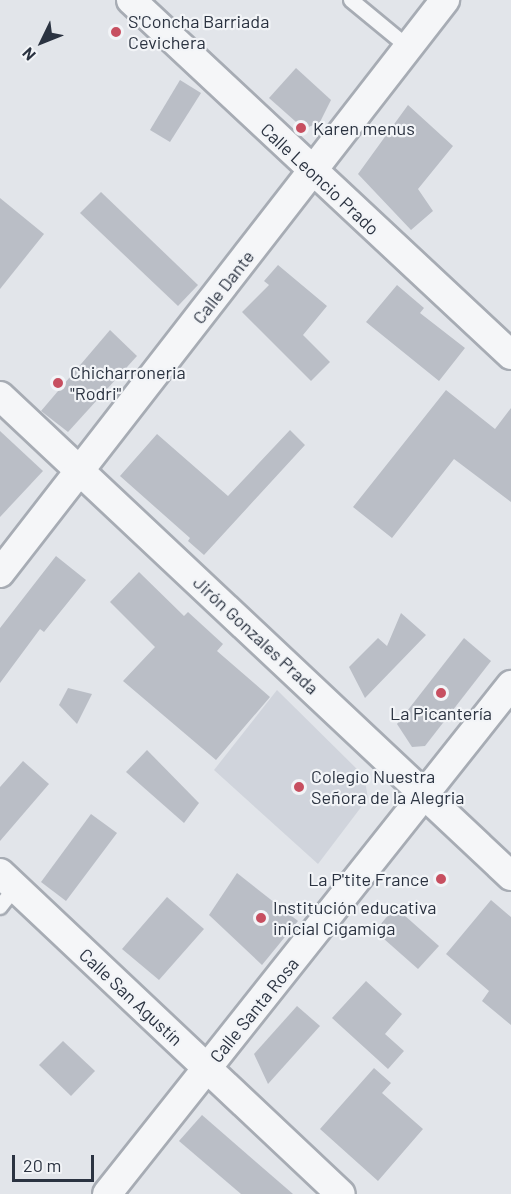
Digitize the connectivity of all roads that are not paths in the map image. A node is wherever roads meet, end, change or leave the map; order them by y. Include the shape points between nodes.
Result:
1 (131, 0) edge
2 (351, 0) edge
3 (445, 0) edge
4 (408, 47) junction
5 (313, 173) junction
6 (511, 355) edge
7 (0, 396) edge
8 (80, 469) junction
9 (0, 573) edge
10 (511, 685) edge
11 (426, 795) junction
12 (511, 876) edge
13 (5, 889) edge
14 (207, 1068) junction
15 (107, 1194) edge
16 (341, 1194) edge

1 - 5 street, Calle Leoncio Prado
2 - 4 lane
3 - 4 street, Calle Dante
4 - 5 street, Calle Dante
5 - 6 street, Calle Leoncio Prado
5 - 8 street, Calle Dante
7 - 8 street, Jirón Gonzales Prada
8 - 9 street, Calle Dante
8 - 11 street, Jirón Gonzales Prada
10 - 11 street, Calle Santa Rosa
11 - 12 street, Jirón Gonzales Prada
11 - 14 street, Calle Santa Rosa
13 - 14 street, Calle San Agustín
14 - 15 street, Calle Santa Rosa
14 - 16 street, Calle San Agustín

